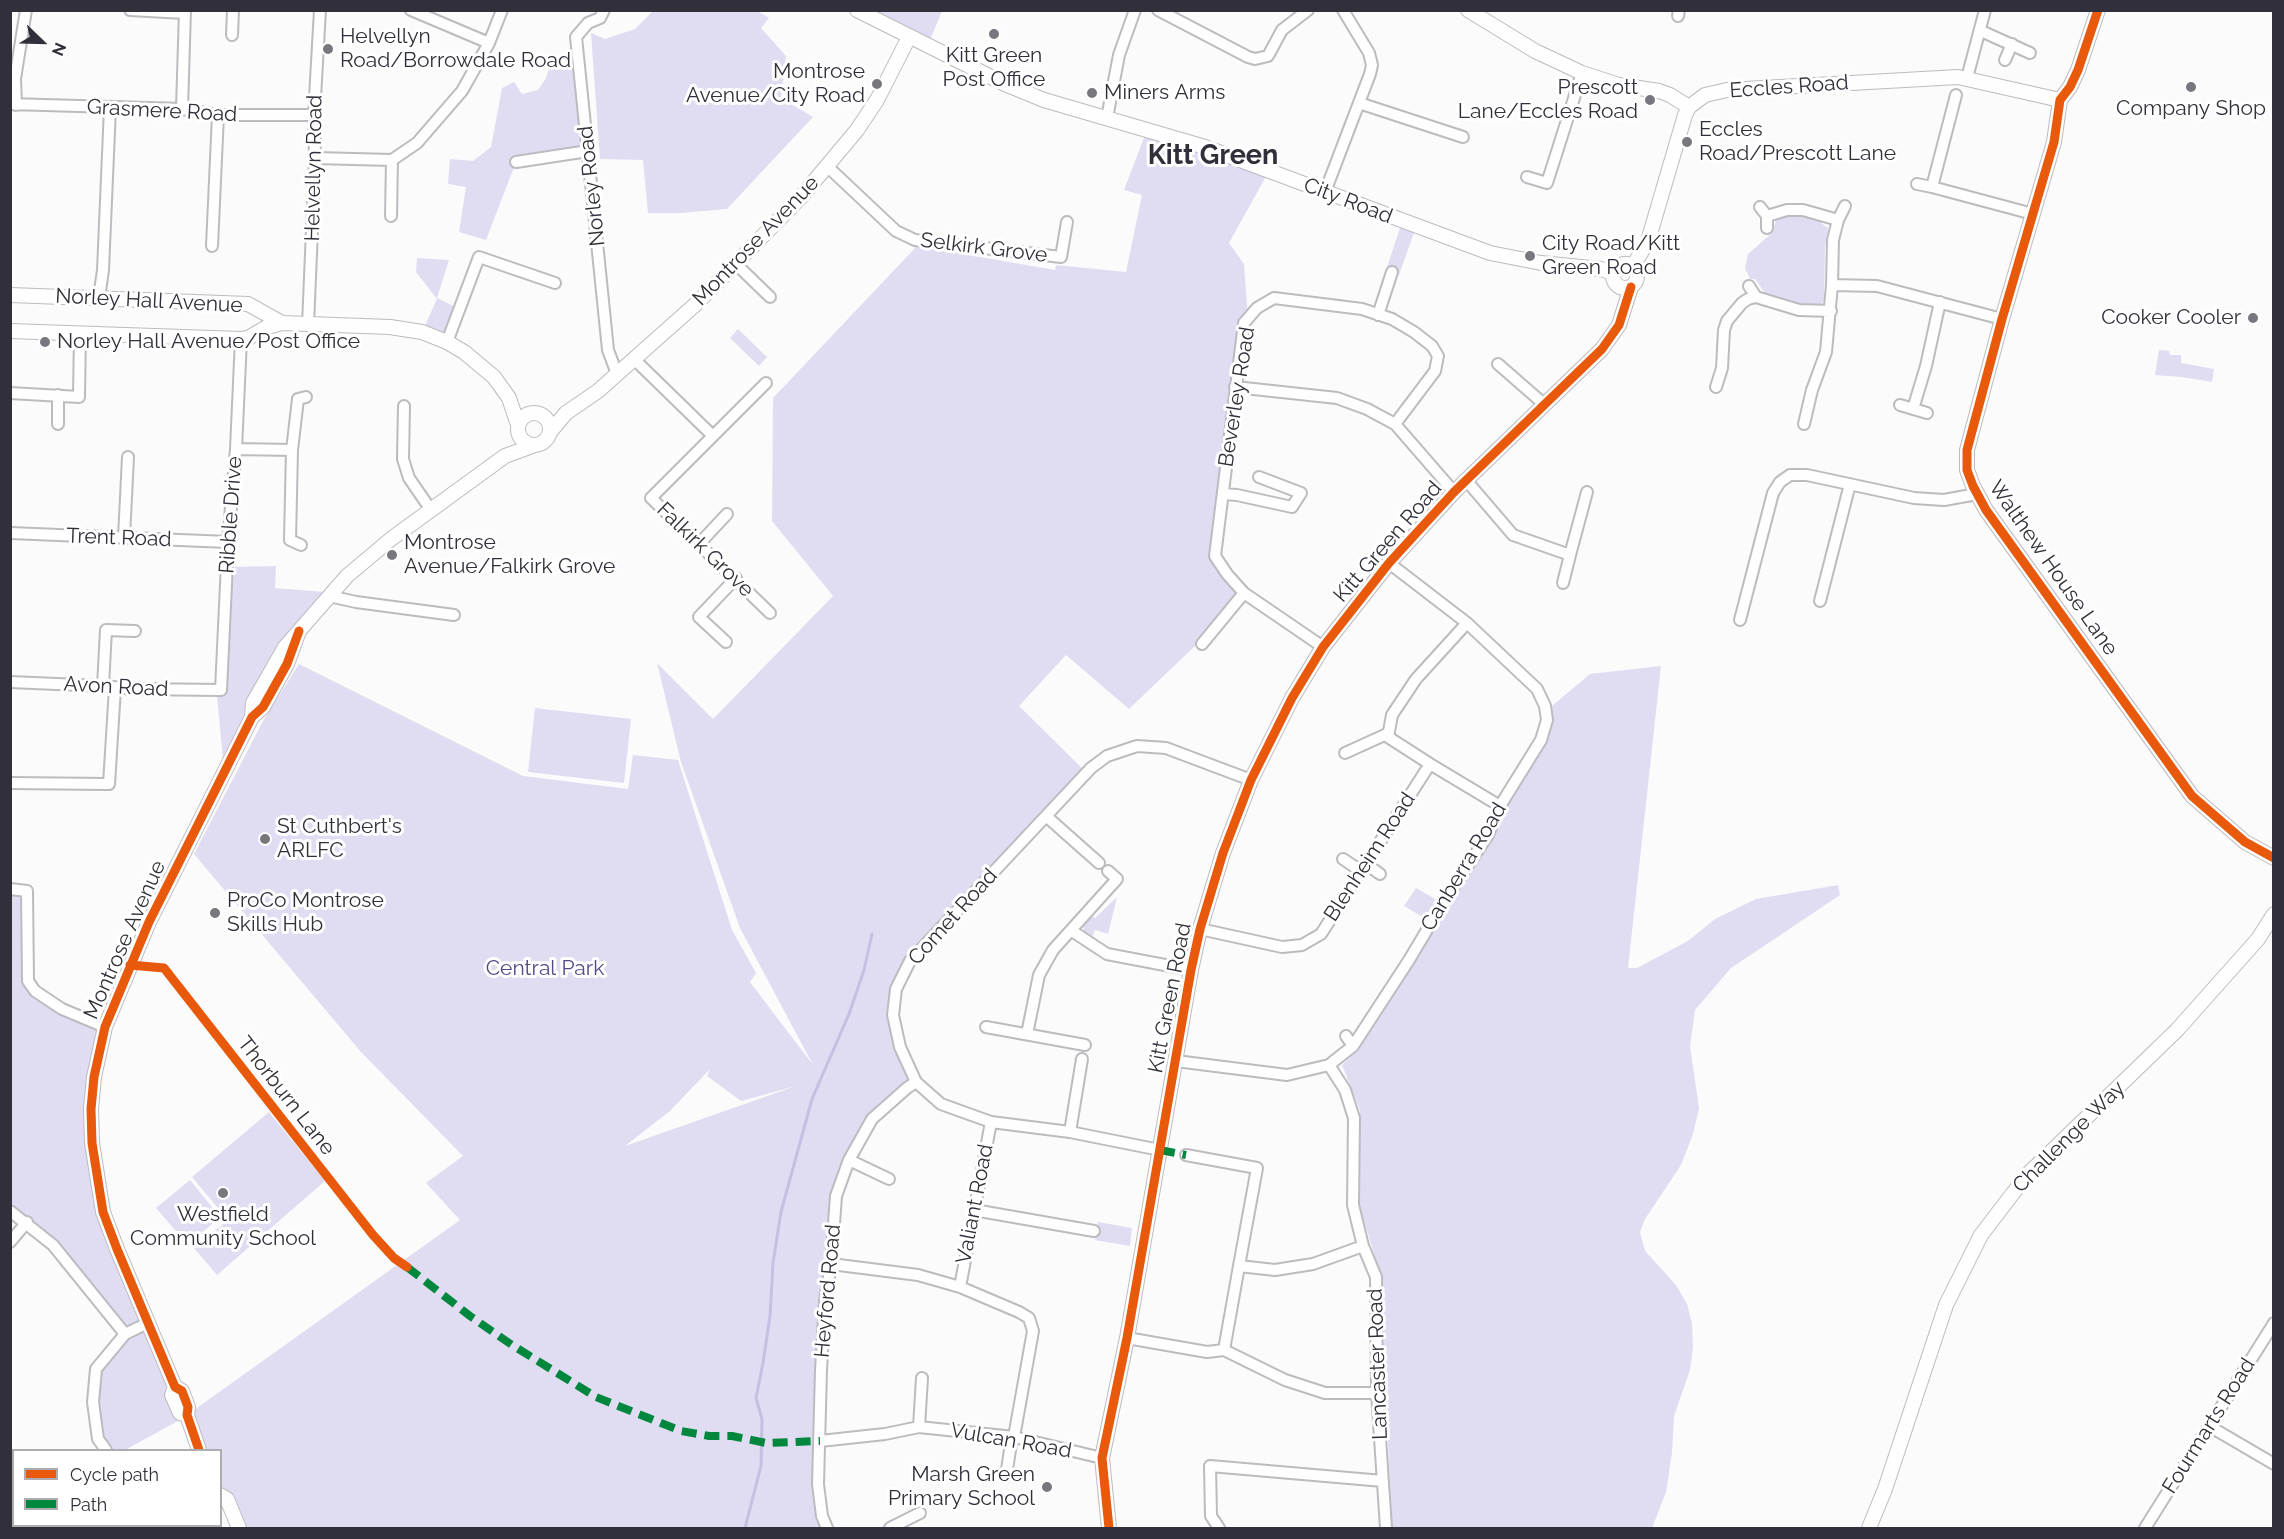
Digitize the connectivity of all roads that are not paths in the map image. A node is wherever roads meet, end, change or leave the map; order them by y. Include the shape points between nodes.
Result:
1 (26, 10) edge
2 (130, 10) edge
3 (233, 10) edge
4 (320, 10) edge
5 (411, 10) edge
6 (502, 10) edge
7 (604, 10) edge
8 (857, 10) edge
9 (1135, 10) edge
10 (1158, 10) edge
11 (1308, 10) edge
12 (1343, 10) edge
13 (1468, 10) edge
14 (1985, 10) edge
15 (2098, 10) edge
16 (185, 12) edge
17 (1981, 31) junction
18 (232, 35) dead end
19 (909, 37) junction
20 (489, 43) junction
21 (2012, 44) junction
22 (2030, 53) dead end
23 (2005, 60) dead end
24 (1582, 73) junction
25 (1967, 78) junction
26 (1956, 96) dead end
27 (2060, 100) junction
28 (1359, 103) junction
29 (13, 105) edge
30 (1689, 107) junction
31 (110, 108) junction
32 (182, 109) junction
33 (218, 115) junction
34 (314, 115) junction
35 (1951, 117) junction
36 (1107, 118) junction
37 (1963, 120) dead end
38 (1463, 137) dead end
39 (588, 151) junction
40 (315, 158) junction
41 (392, 160) junction
42 (516, 162) dead end
43 (828, 167) junction
44 (1527, 177) dead end
45 (1917, 184) dead end
46 (1932, 187) junction
47 (1325, 192) junction
48 (1845, 206) dead end
49 (1760, 207) dead end
50 (2033, 214) junction
51 (391, 216) dead end
52 (1767, 216) junction
53 (1838, 220) junction
54 (1067, 222) dead end
55 (1767, 228) dead end
56 (213, 246) dead end
57 (737, 265) junction
58 (1633, 266) junction
59 (1392, 272) dead end
60 (1613, 273) junction
61 (555, 283) dead end
62 (1832, 285) junction
63 (1749, 286) dead end
64 (1630, 287) junction
65 (10, 294) edge
66 (770, 297) dead end
67 (1755, 297) junction
68 (99, 298) junction
69 (1940, 302) junction
70 (1831, 311) junction
71 (261, 312) junction
72 (1378, 315) junction
73 (2002, 319) junction
74 (282, 323) junction
75 (309, 325) junction
76 (10, 331) edge
77 (260, 331) junction
78 (80, 333) junction
79 (241, 339) junction
80 (447, 342) junction
81 (635, 360) junction
82 (1498, 364) dead end
83 (617, 374) junction
84 (766, 382) dead end
85 (1235, 387) junction
86 (1716, 387) dead end
87 (10, 393) edge
88 (58, 395) junction
89 (306, 397) dead end
90 (509, 398) junction
91 (1545, 405) junction
92 (1900, 405) dead end
93 (404, 406) dead end
94 (1913, 409) junction
95 (538, 413) junction
96 (566, 413) junction
97 (1927, 413) dead end
98 (1395, 423) junction
99 (58, 424) dead end
100 (1804, 424) dead end
101 (518, 427) junction
102 (550, 432) junction
103 (713, 436) junction
104 (535, 445) junction
105 (236, 449) junction
106 (292, 450) junction
107 (505, 456) junction
108 (128, 457) dead end
109 (1259, 477) dead end
110 (1466, 480) junction
111 (1850, 484) junction
112 (1454, 492) junction
113 (1587, 492) dead end
114 (1222, 494) junction
115 (1977, 494) junction
116 (431, 510) junction
117 (727, 514) dead end
118 (10, 533) edge
119 (124, 537) junction
120 (228, 542) junction
121 (699, 544) junction
122 (301, 545) dead end
123 (1570, 555) junction
124 (1389, 563) junction
125 (736, 579) junction
126 (1563, 583) dead end
127 (1244, 593) junction
128 (328, 596) junction
129 (1820, 601) dead end
130 (770, 613) dead end
131 (454, 615) dead end
132 (1740, 620) dead end
133 (1467, 623) junction
134 (135, 631) dead end
135 (726, 642) dead end
136 (1202, 644) dead end
137 (1323, 647) junction
138 (10, 682) edge
139 (103, 686) junction
140 (115, 688) junction
141 (221, 690) joint
142 (1389, 733) junction
143 (1345, 753) dead end
144 (1430, 764) junction
145 (1251, 780) junction
146 (10, 783) edge
147 (1500, 806) junction
148 (1046, 816) junction
149 (2274, 858) edge
150 (1343, 859) dead end
151 (1099, 863) dead end
152 (1363, 868) junction
153 (1108, 871) dead end
154 (1380, 874) dead end
155 (10, 889) edge
156 (2274, 914) edge
157 (1200, 929) junction
158 (1072, 931) junction
159 (1191, 970) junction
160 (105, 1027) junction
161 (986, 1027) dead end
162 (1027, 1034) junction
163 (1346, 1036) dead end
164 (1085, 1044) dead end
165 (1353, 1046) junction
166 (1082, 1059) dead end
167 (1176, 1061) junction
168 (1329, 1065) junction
169 (916, 1082) junction
170 (991, 1122) junction
171 (1070, 1132) junction
172 (1160, 1150) junction
173 (1186, 1155) dead end
174 (849, 1160) junction
175 (889, 1179) dead end
176 (974, 1210) junction
177 (10, 1211) edge
178 (27, 1222) junction
179 (1094, 1232) dead end
180 (10, 1242) edge
181 (1362, 1246) junction
182 (831, 1264) junction
183 (1239, 1266) junction
184 (960, 1287) junction
185 (148, 1323) junction
186 (2274, 1323) edge
187 (125, 1334) junction
188 (1127, 1338) junction
189 (1224, 1350) junction
190 (922, 1378) dead end
191 (1377, 1392) junction
192 (2209, 1425) junction
193 (920, 1427) junction
194 (1013, 1437) junction
195 (820, 1441) junction
196 (105, 1449) edge
197 (200, 1449) edge
198 (1102, 1458) junction
199 (2274, 1464) edge
200 (1006, 1476) dead end
201 (1383, 1481) junction
202 (222, 1496) edge
203 (222, 1511) edge
204 (920, 1513) dead end
205 (230, 1528) edge
206 (239, 1528) edge
207 (827, 1528) edge
208 (890, 1528) edge
209 (1109, 1528) edge
210 (1219, 1528) edge
211 (1386, 1528) edge
212 (1869, 1528) edge
213 (2145, 1528) edge

1 - 29 street
2 - 16 street
3 - 18 street
4 - 34 street, Helvellyn Road
5 - 20 street
6 - 20 street
7 - 39 street, Norley Road via 576,37
8 - 19 street, City Road
9 - 36 street via 1120,48
10 - 11 street via 1248,57 1262,59 1273,50 1288,24
12 - 28 street via 1371,60
13 - 24 street via 1535,51
14 - 17 street
15 - 27 street via 2078,70
16 - 32 street
17 - 21 street
17 - 25 street
19 - 36 street, City Road via 1026,92
19 - 43 street, Montrose Avenue via 877,100
20 - 41 street via 462,91 417,143
21 - 22 street
21 - 23 street
24 - 30 street via 1619,85 1659,91
24 - 44 street via 1547,183
25 - 27 street, Eccles Road
25 - 30 street, Eccles Road via 1727,90 1705,95
26 - 35 street
27 - 50 street, Walthew House Lane via 2055,142
28 - 38 street
28 - 47 street
29 - 31 street, Grasmere Road
30 - 58 street via 1648,241
31 - 32 street, Grasmere Road
31 - 68 street
32 - 33 street, Grasmere Road
33 - 34 street, Grasmere Road
33 - 56 street
34 - 40 street, Helvellyn Road
35 - 37 street
35 - 46 street
36 - 47 street, City Road via 1205,147
39 - 42 street
39 - 83 street, Norley Road via 608,350
40 - 41 street
40 - 75 street, Helvellyn Road
41 - 51 street
43 - 54 street, Selkirk Grove via 896,231 915,240 1061,257
43 - 57 street, Montrose Avenue
45 - 46 street
46 - 50 street
47 - 60 street, City Road via 1490,253
48 - 53 street
49 - 52 street
50 - 73 street, Walthew House Lane
52 - 53 street via 1803,210
52 - 55 street
53 - 62 street via 1831,258
57 - 66 street
57 - 81 street, Montrose Avenue
58 - 60 street via 1622,264
58 - 64 street via 1637,277
59 - 72 street
60 - 64 street via 1616,285
61 - 80 street via 478,257
62 - 69 street via 1877,286
62 - 70 street
63 - 67 street
64 - 91 street, Kitt Green Road via 1613,335
65 - 68 street, Norley Hall Avenue
67 - 70 street via 1799,310
67 - 86 street via 1742,303 1727,321
68 - 71 street, Norley Hall Avenue via 248,304
69 - 73 street
69 - 94 street
70 - 100 street via 1826,352
71 - 74 street, Norley Hall Avenue
71 - 77 street via 264,318
72 - 85 street, Beverley Road via 1362,309 1274,298 1244,322
72 - 98 street, Beverley Road via 1414,332 1438,356 1435,371
73 - 115 street, Walthew House Lane via 1967,450 1967,470
74 - 75 street, Norley Hall Avenue
74 - 77 street, Norley Hall Avenue
75 - 80 street, Norley Hall Avenue via 390,327 422,332
76 - 78 street, Norley Hall Avenue
77 - 79 street, Norley Hall Avenue
78 - 79 street, Norley Hall Avenue
78 - 88 street via 79,397
79 - 105 street, Ribble Drive
80 - 90 street, Norley Hall Avenue via 482,365
81 - 83 street, Montrose Avenue
81 - 103 street
82 - 91 street
83 - 96 street, Montrose Avenue
84 - 103 street, Falkirk Grove
85 - 98 street via 1337,398
85 - 114 street, Beverley Road
87 - 88 street
88 - 99 street
89 - 106 street via 298,399
90 - 95 street, Norley Hall Avenue
90 - 101 street, Norley Hall Avenue
91 - 110 street, Kitt Green Road
92 - 94 street
93 - 116 street via 403,459 409,478
94 - 97 street
95 - 96 street
95 - 101 street via 523,417
95 - 102 street via 548,421
96 - 102 street, Montrose Avenue
98 - 112 street
101 - 104 street via 521,438
101 - 107 street, Montrose Avenue
102 - 104 street
103 - 121 street, Falkirk Grove via 651,498
104 - 107 street, Montrose Avenue
105 - 106 street
105 - 120 street, Ribble Drive
106 - 122 street via 290,540
107 - 116 street, Montrose Avenue
108 - 119 street
109 - 114 street via 1301,493 1292,507
110 - 112 street, Kitt Green Road
110 - 123 street via 1513,536
111 - 115 street via 1914,498 1944,500
111 - 129 street
111 - 132 street via 1797,474 1780,482 1773,493
112 - 124 street, Kitt Green Road
113 - 123 street
114 - 127 street, Beverley Road via 1215,556
115 - 149 street, Walthew House Lane via 2192,796 2245,842
116 - 128 street, Montrose Avenue via 369,557
117 - 121 street
118 - 119 street, Trent Road
119 - 120 street, Trent Road
120 - 141 street, Ribble Drive
121 - 125 street, Falkirk Grove
123 - 126 street
124 - 133 street, Canberra Road
124 - 137 street, Kitt Green Road
125 - 130 street, Falkirk Grove
125 - 135 street via 699,616
127 - 136 street
127 - 137 street, Beverley Road
128 - 131 street
128 - 160 street, Montrose Avenue via 299,631 287,664 263,707 252,717 148,922
133 - 142 street via 1416,679 1392,715
133 - 147 street, Canberra Road via 1537,689 1545,706 1547,720 1541,740
134 - 139 street via 106,630
137 - 145 street, Kitt Green Road
138 - 139 street, Avon Road
139 - 140 street, Avon Road
140 - 141 street, Avon Road
140 - 146 street via 109,784
142 - 143 street
142 - 144 street via 1388,737
144 - 147 street
144 - 152 street, Blenheim Road
145 - 148 street, Comet Road via 1166,748 1137,746 1107,756 1091,768
145 - 157 street, Kitt Green Road
147 - 165 street, Canberra Road via 1488,835
148 - 151 street
148 - 169 street, Comet Road via 910,961 896,989 893,1015 900,1047
150 - 152 street
152 - 154 street
152 - 157 street, Blenheim Road via 1321,934 1302,945 1282,947
153 - 158 street via 1117,879
155 - 160 street via 27,891 28,981 35,991 62,1009
156 - 212 street, Challenge Way via 2258,939 2177,1029 2027,1174 1981,1235 1946,1305
157 - 159 street, Kitt Green Road
158 - 159 street via 1107,954
158 - 162 street via 1053,950 1039,975
159 - 167 street, Kitt Green Road
160 - 185 street, Montrose Avenue via 91,1109 96,1177 103,1212
161 - 162 street
162 - 164 street
163 - 165 street
165 - 168 street, Canberra Road
166 - 171 street
167 - 168 street, Canberra Road via 1287,1075
167 - 172 street, Kitt Green Road
168 - 181 street, Lancaster Road via 1345,1090 1354,1118 1353,1205
169 - 170 street, Comet Road via 941,1104
169 - 174 street, Heyford Road via 872,1119
170 - 171 street, Comet Road
170 - 176 street, Valiant Road
171 - 172 street, Comet Road
172 - 188 street, Kitt Green Road
173 - 183 street via 1257,1168
174 - 175 street
174 - 182 street, Heyford Road via 836,1196
176 - 179 street
176 - 184 street, Valiant Road
177 - 178 street
178 - 180 street
178 - 187 street via 53,1245
181 - 183 street via 1313,1264 1275,1270
181 - 191 street, Lancaster Road via 1376,1277
182 - 184 street via 918,1275
182 - 195 street, Heyford Road via 825,1301
183 - 189 street
184 - 194 street via 1029,1318 1033,1331
185 - 187 street
185 - 197 street, Montrose Avenue via 175,1387 172,1395 180,1413 187,1415
186 - 192 street, Fourmarts Road
187 - 196 street via 96,1369 93,1402 98,1439
188 - 189 street via 1207,1352
188 - 198 street, Kitt Green Road
189 - 191 street via 1285,1380 1325,1393
190 - 193 street, Vulcan Road
191 - 201 street, Lancaster Road
192 - 199 street
192 - 213 street, Fourmarts Road
193 - 194 street, Vulcan Road
193 - 195 street, Vulcan Road
194 - 198 street, Vulcan Road
194 - 200 street
195 - 207 street, Heyford Road via 818,1484
198 - 209 street, Kitt Green Road
201 - 210 street via 1210,1466 1211,1516
201 - 211 street, Lancaster Road
202 - 206 street via 227,1499
203 - 205 street
204 - 208 street

